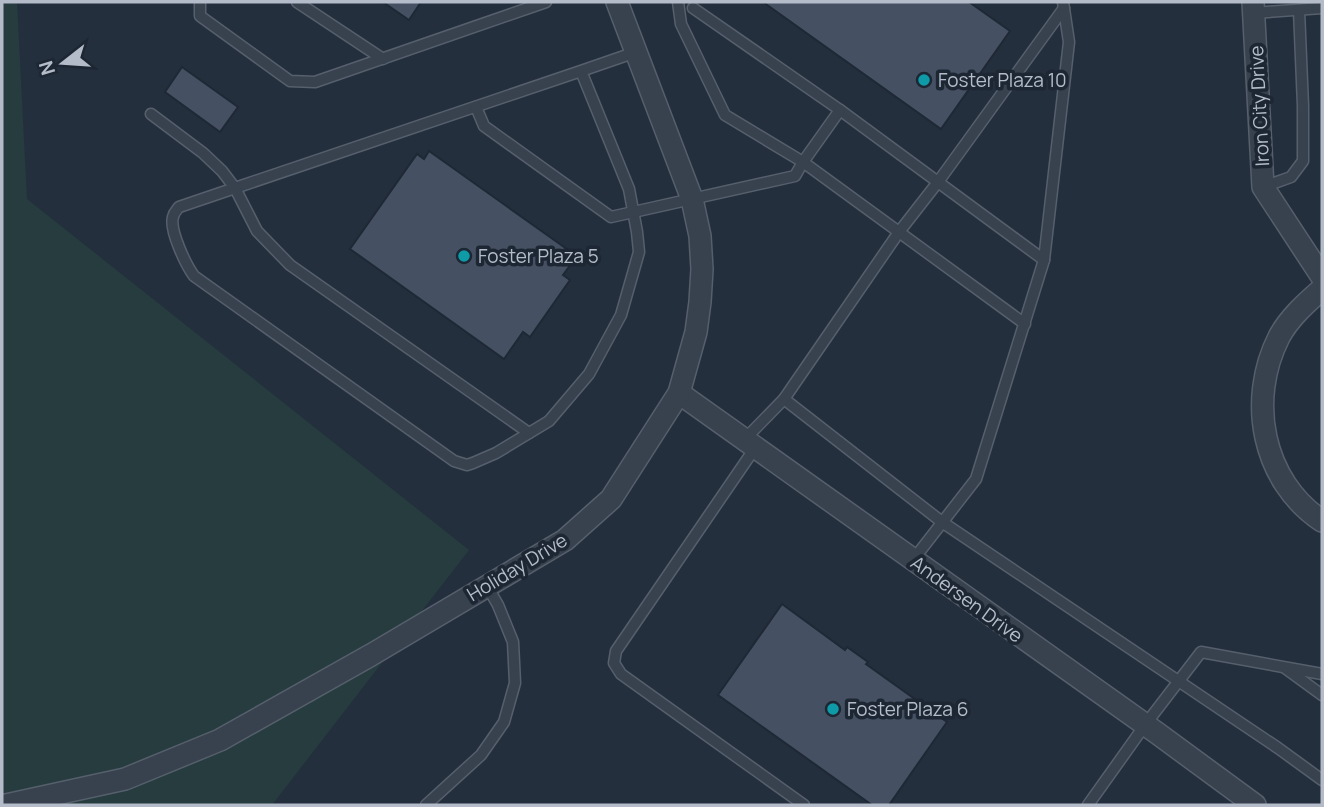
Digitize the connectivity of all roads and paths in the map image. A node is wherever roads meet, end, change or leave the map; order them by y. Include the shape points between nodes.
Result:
1 (200, 2) edge
2 (297, 2) edge
3 (546, 2) edge
4 (617, 2) edge
5 (678, 2) edge
6 (695, 5) edge
7 (1063, 5) edge
8 (1253, 7) edge
9 (1322, 8) edge
10 (1299, 10) junction
11 (681, 24) junction
12 (636, 52) junction
13 (383, 59) junction
14 (581, 71) junction
15 (476, 107) junction
16 (840, 110) junction
17 (151, 114) dead end
18 (803, 162) junction
19 (938, 183) junction
20 (1263, 187) junction
21 (235, 188) junction
22 (692, 199) junction
23 (634, 212) junction
24 (899, 232) junction
25 (1044, 260) junction
26 (1322, 277) edge
27 (1322, 289) edge
28 (1025, 324) junction
29 (679, 393) junction
30 (784, 398) junction
31 (528, 433) junction
32 (750, 444) junction
33 (1322, 521) edge
34 (942, 522) junction
35 (913, 560) junction
36 (487, 586) junction
37 (1283, 667) junction
38 (1322, 674) edge
39 (1180, 681) junction
40 (1322, 695) edge
41 (1145, 725) junction
42 (1322, 780) edge
43 (6, 805) edge
44 (426, 805) edge
45 (804, 805) edge
46 (1088, 805) edge
47 (1255, 805) edge

1 - 13 lane via 201,16 290,81 315,82
2 - 13 lane
3 - 13 lane
4 - 12 street, Holiday Drive
5 - 11 lane
6 - 11 lane
6 - 16 lane
7 - 19 lane
7 - 25 lane via 1069,42
8 - 10 lane
8 - 20 street, Iron City Drive
9 - 10 lane
10 - 20 lane via 1303,161 1291,177
11 - 18 lane via 725,115
12 - 14 lane
12 - 22 street, Holiday Drive
14 - 15 lane
14 - 23 lane
15 - 21 lane
15 - 23 lane via 484,126 611,217
16 - 18 lane
16 - 19 lane
17 - 21 lane via 203,153
18 - 22 lane via 795,176
18 - 24 lane
19 - 24 lane
19 - 25 lane
20 - 26 street, Iron City Drive
21 - 31 lane via 257,231 290,265
21 - 31 lane via 175,211 173,227 184,263 194,276 460,464 496,453
22 - 23 lane
22 - 29 street, Holiday Drive via 700,236 701,302
23 - 31 lane via 639,252 621,315 589,374 549,421
24 - 28 lane
24 - 30 lane
25 - 28 lane
27 - 33 street via 1280,335 1267,364 1261,398 1273,462 1289,489
28 - 34 lane via 976,479
29 - 32 street, Andersen Drive
29 - 36 street, Holiday Drive via 611,499 565,540
30 - 32 lane
30 - 34 lane
32 - 35 street, Andersen Drive
32 - 45 lane via 616,651 614,663 621,674
34 - 35 lane
34 - 39 lane
35 - 41 street, Andersen Drive
36 - 43 street, Holiday Drive via 220,740 125,779
36 - 44 lane via 513,642 515,683 504,722 481,754
37 - 38 lane
37 - 39 lane via 1201,652
37 - 40 lane
39 - 41 lane
39 - 42 lane
41 - 46 lane
41 - 47 street, Andersen Drive

